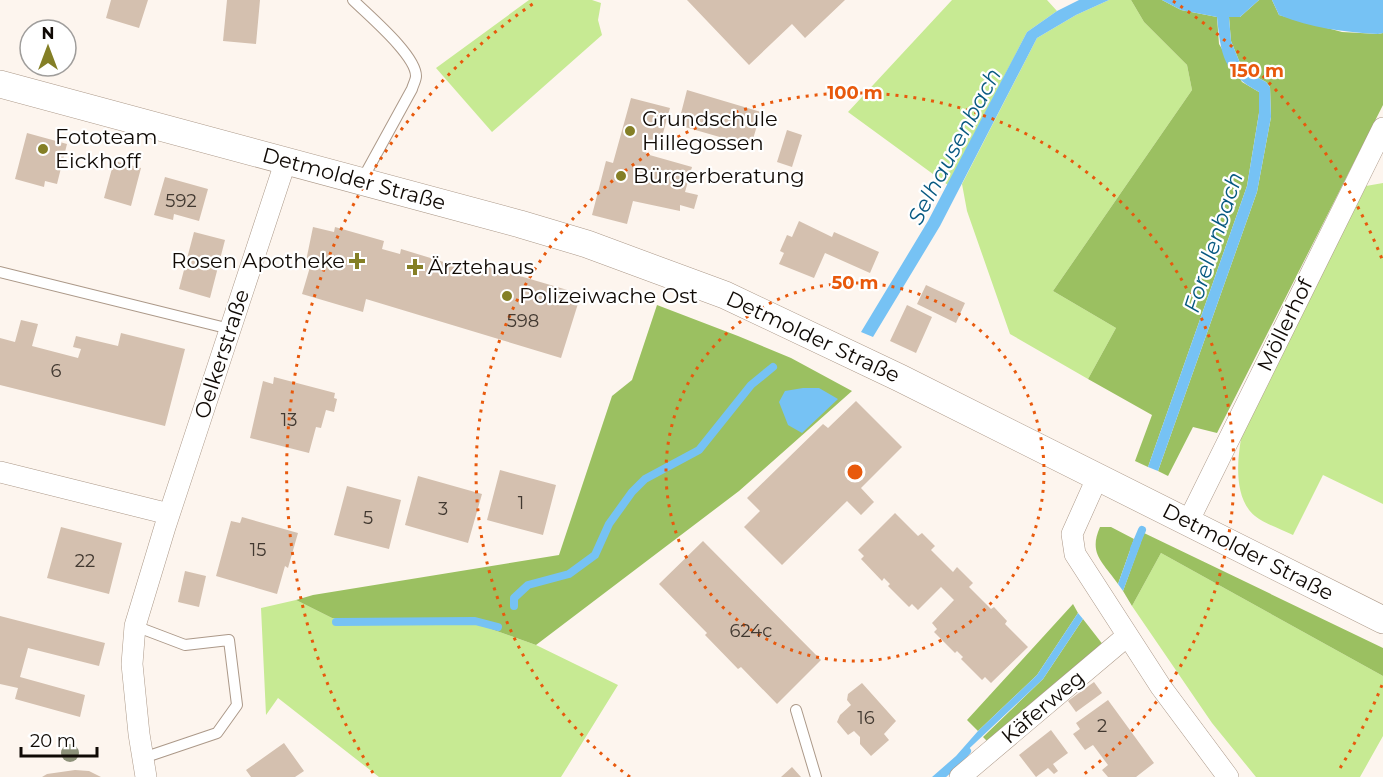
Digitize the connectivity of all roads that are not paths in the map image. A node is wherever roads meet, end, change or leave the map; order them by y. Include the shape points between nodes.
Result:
1 (353, 0) edge
2 (0, 84) edge
3 (1383, 129) edge
4 (285, 160) junction
5 (362, 181) junction
6 (0, 272) edge
7 (230, 329) junction
8 (0, 472) edge
9 (1098, 476) junction
10 (169, 514) junction
11 (1188, 522) junction
12 (1383, 620) edge
13 (135, 626) junction
14 (1127, 636) junction
15 (796, 710) dead end
16 (145, 768) edge
17 (816, 777) edge
18 (960, 777) edge
19 (1228, 777) edge

1 - 5 lane via 403,50 413,63 416,76
2 - 4 street, Detmolder Straße
3 - 11 street, Möllerhof
4 - 5 street, Detmolder Straße
4 - 7 street, Oelkerstraße
5 - 9 street, Detmolder Straße via 587,244 725,295
6 - 7 lane
7 - 10 street, Oelkerstraße
8 - 10 street
9 - 11 street, Detmolder Straße
9 - 14 street via 1072,534 1075,554
10 - 13 street, Oelkerstraße
11 - 12 street, Detmolder Straße
13 - 16 street, Oelkerstraße via 132,664
13 - 16 lane via 185,645 229,640 237,705 217,733
14 - 18 street, Käferweg
14 - 19 street
15 - 17 lane

